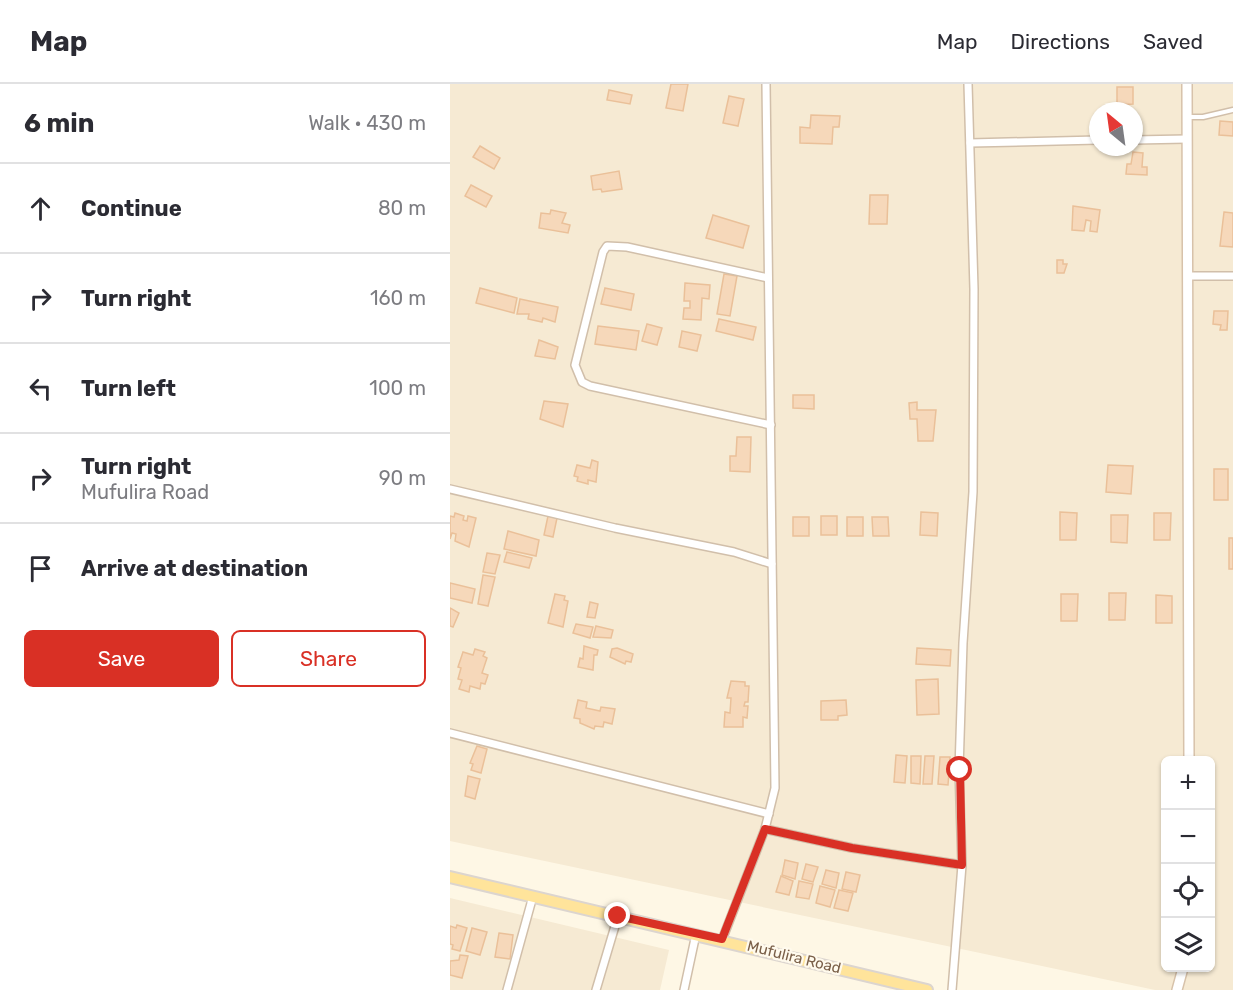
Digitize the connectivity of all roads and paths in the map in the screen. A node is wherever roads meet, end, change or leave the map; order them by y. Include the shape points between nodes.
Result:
1 (766, 84) edge
2 (968, 84) edge
3 (1187, 84) edge
4 (1233, 110) edge
5 (1187, 117) junction
6 (1187, 139) junction
7 (1089, 140) edge
8 (1143, 140) edge
9 (970, 142) junction
10 (1188, 276) junction
11 (1233, 276) edge
12 (768, 278) junction
13 (771, 425) junction
14 (450, 489) edge
15 (772, 564) junction
16 (450, 733) edge
17 (1190, 756) edge
18 (769, 814) junction
19 (765, 829) junction
20 (962, 865) junction
21 (450, 878) edge
22 (533, 896) junction
23 (618, 916) junction
24 (696, 933) junction
25 (722, 939) junction
26 (1182, 972) edge
27 (507, 990) edge
28 (596, 990) edge
29 (684, 990) edge
30 (927, 990) edge
31 (952, 990) edge
32 (1177, 990) edge

1 - 12 street
2 - 9 street
3 - 5 street
4 - 5 lane
5 - 6 street
6 - 8 street
6 - 10 street
7 - 9 street
9 - 20 street via 973,492 963,643
10 - 11 street
10 - 17 street
12 - 13 street
12 - 13 street via 607,246 575,364 582,382 590,386
13 - 15 street
14 - 15 street via 734,552
15 - 18 street via 776,742 775,788
16 - 18 street
18 - 19 street
19 - 20 street via 852,848
19 - 25 street
20 - 31 street
21 - 22 main road, Mufulira Road
22 - 23 main road, Mufulira Road
22 - 27 street
23 - 24 main road, Mufulira Road
23 - 28 street
24 - 25 main road, Mufulira Road
24 - 29 street
25 - 30 main road, Mufulira Road
26 - 32 street

